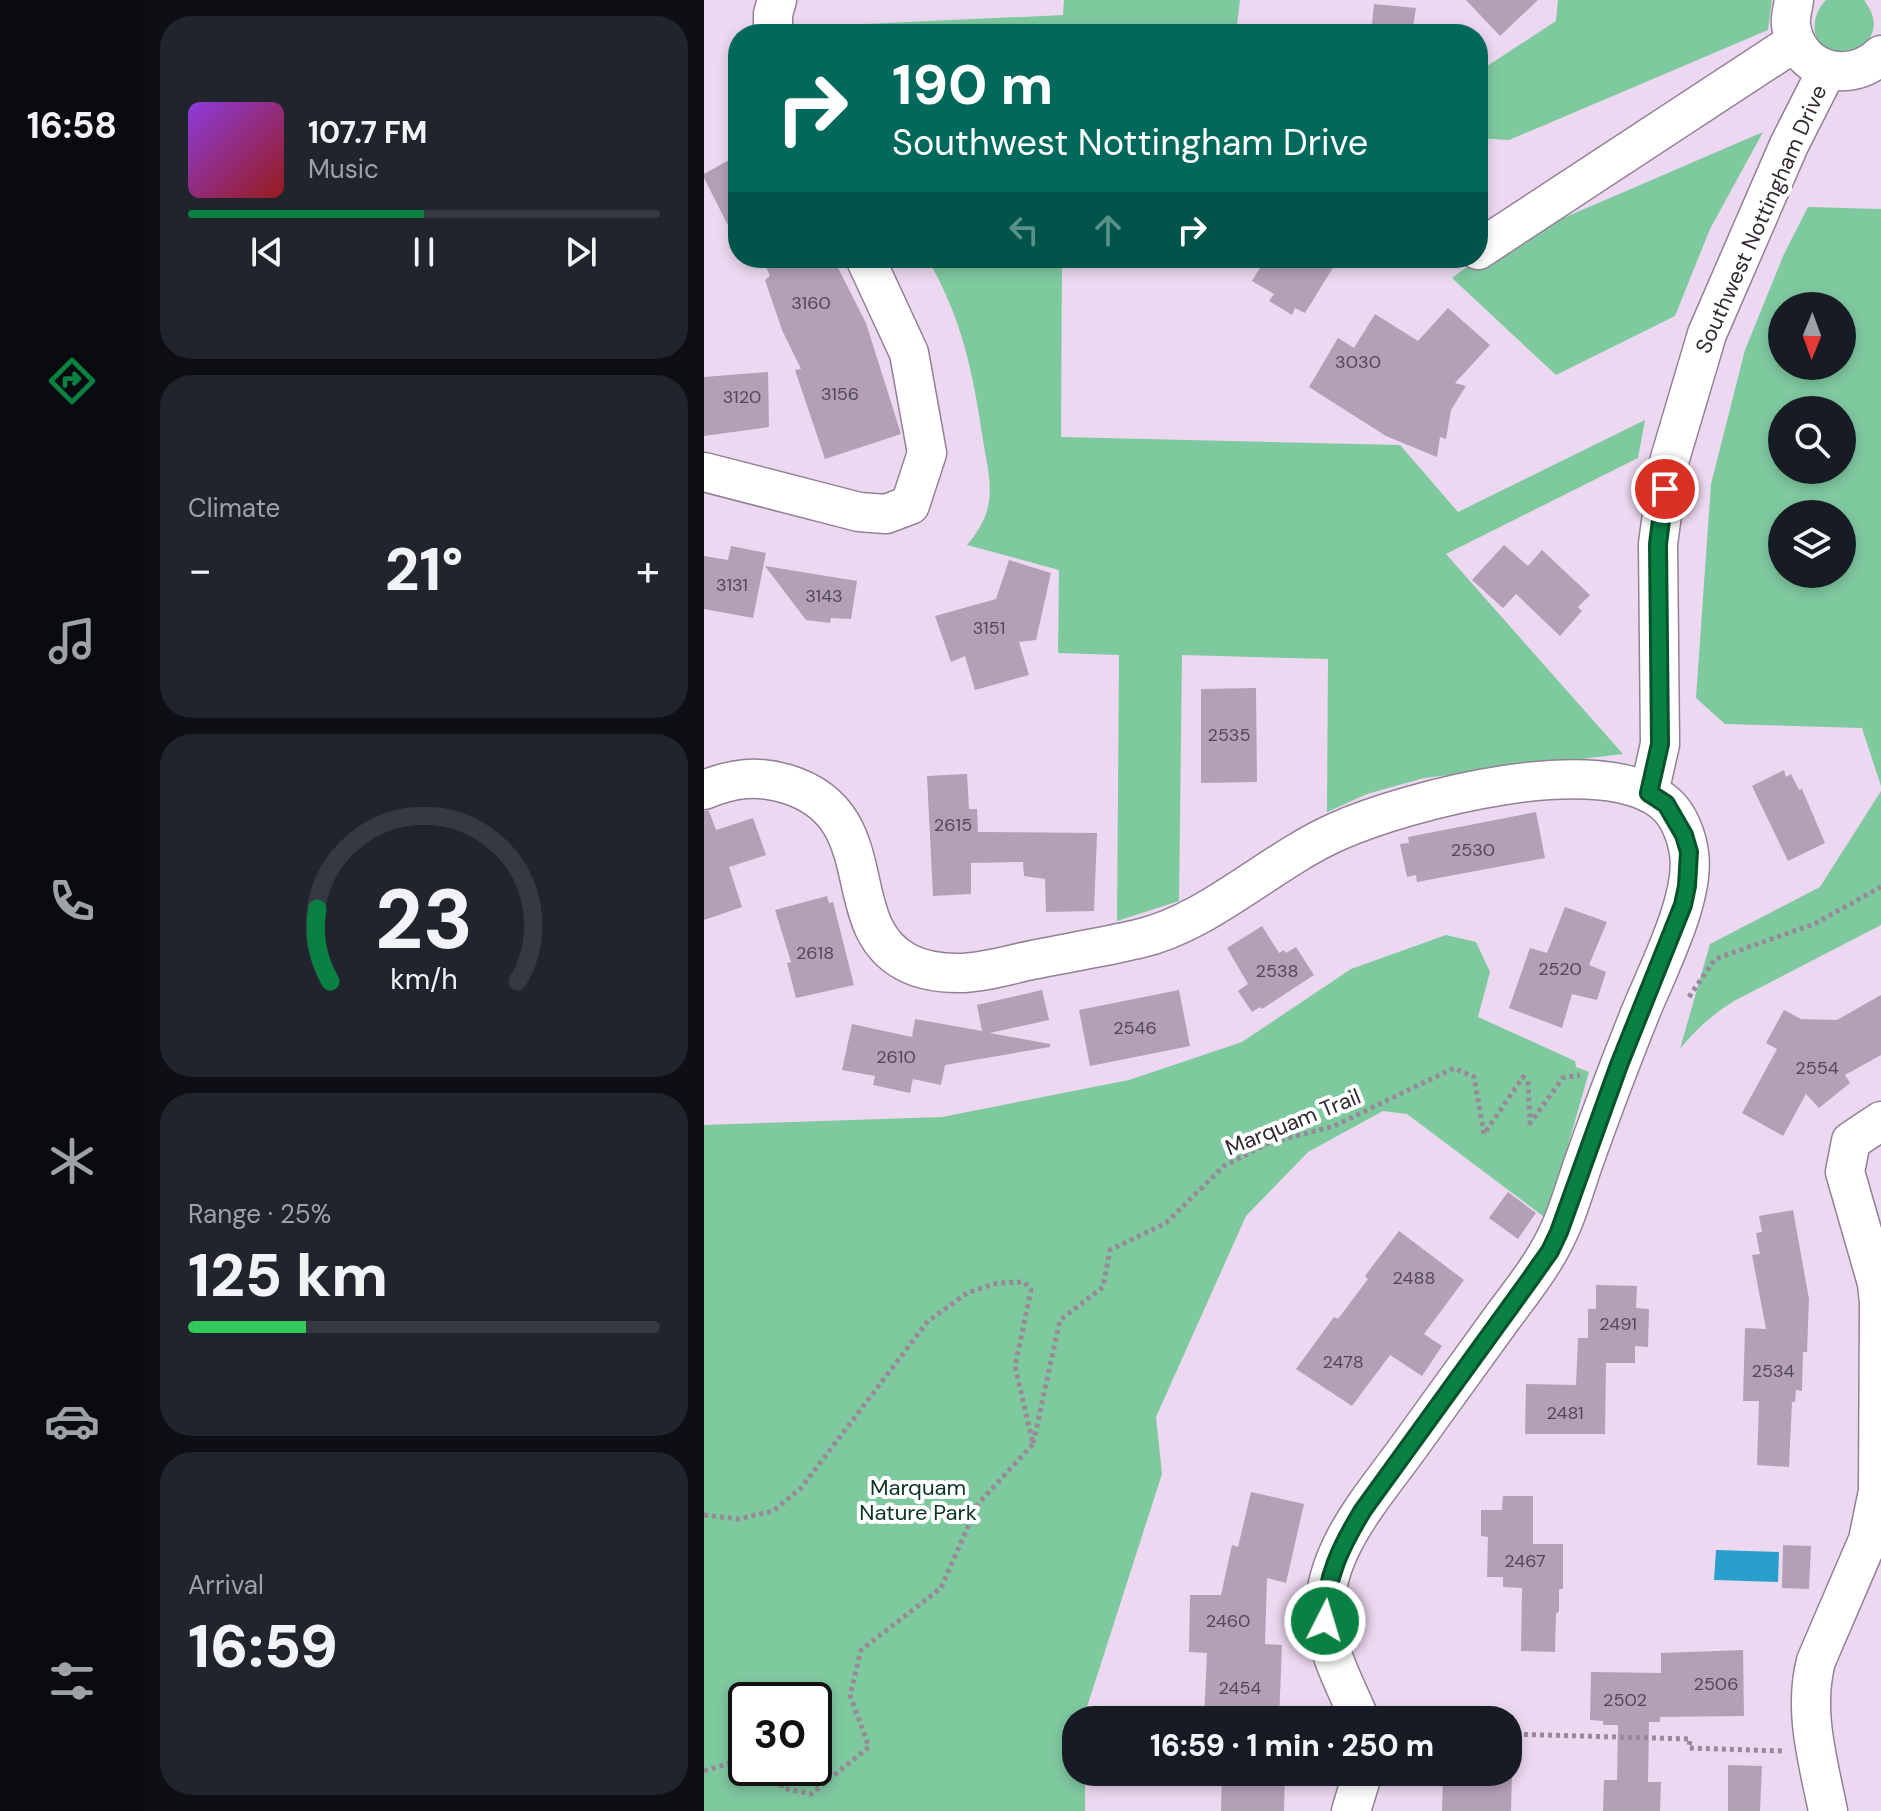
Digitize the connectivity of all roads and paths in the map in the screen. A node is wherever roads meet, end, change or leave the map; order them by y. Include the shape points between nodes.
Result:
1 (777, 0) edge
2 (1794, 0) edge
3 (773, 24) edge
4 (1795, 42) junction
5 (1881, 55) edge
6 (1827, 70) junction
7 (1488, 243) edge
8 (870, 268) edge
9 (704, 472) edge
10 (704, 790) edge
11 (1649, 793) junction
12 (1881, 887) edge
13 (1681, 1008) dead end
14 (1587, 1074) dead end
15 (1881, 1121) edge
16 (1033, 1444) junction
17 (704, 1515) edge
18 (1354, 1706) edge
19 (1522, 1734) edge
20 (1815, 1746) junction
21 (728, 1764) edge
22 (704, 1771) edge
23 (832, 1777) edge
24 (782, 1786) edge
25 (821, 1786) edge
26 (1359, 1786) edge
27 (1351, 1811) edge
28 (1828, 1811) edge

1 - 3 street
2 - 4 street via 1790,22
4 - 6 street, Southwest Nottingham Drive via 1810,62
4 - 7 street
5 - 6 street, Southwest Nottingham Drive via 1869,66 1848,72
6 - 11 street, Southwest Nottingham Drive via 1707,334 1669,462 1658,544 1660,744
8 - 9 street via 909,353 927,453 910,505 886,514 859,512
10 - 11 street via 761,778 819,799 854,850 878,937 912,965 963,973 1158,934 1332,834 1440,799 1498,784 1570,780
11 - 18 street via 1666,804 1684,835 1689,852 1683,905 1550,1251 1363,1510 1332,1569 1325,1599 1329,1642
12 - 13 path via 1814,924 1715,959
14 - 16 path, Marquam Trail via 1563,1078 1530,1123 1528,1081 1523,1077 1484,1134 1474,1077 1454,1068 1334,1126 1269,1143 1224,1166 1166,1223 1110,1250 1103,1287 1060,1320
15 - 20 street via 1851,1141 1845,1172 1877,1283 1878,1491 1868,1540 1816,1661 1810,1716
16 - 17 path via 1015,1366 1031,1290 1024,1282 997,1283 967,1293 928,1321 801,1488 773,1511 738,1519
16 - 23 path via 978,1504 941,1588 861,1650 850,1695 869,1747
19 - 20 path via 1690,1739 1689,1748 1788,1751
20 - 28 street
21 - 22 path
24 - 25 path via 811,1794
26 - 27 street

